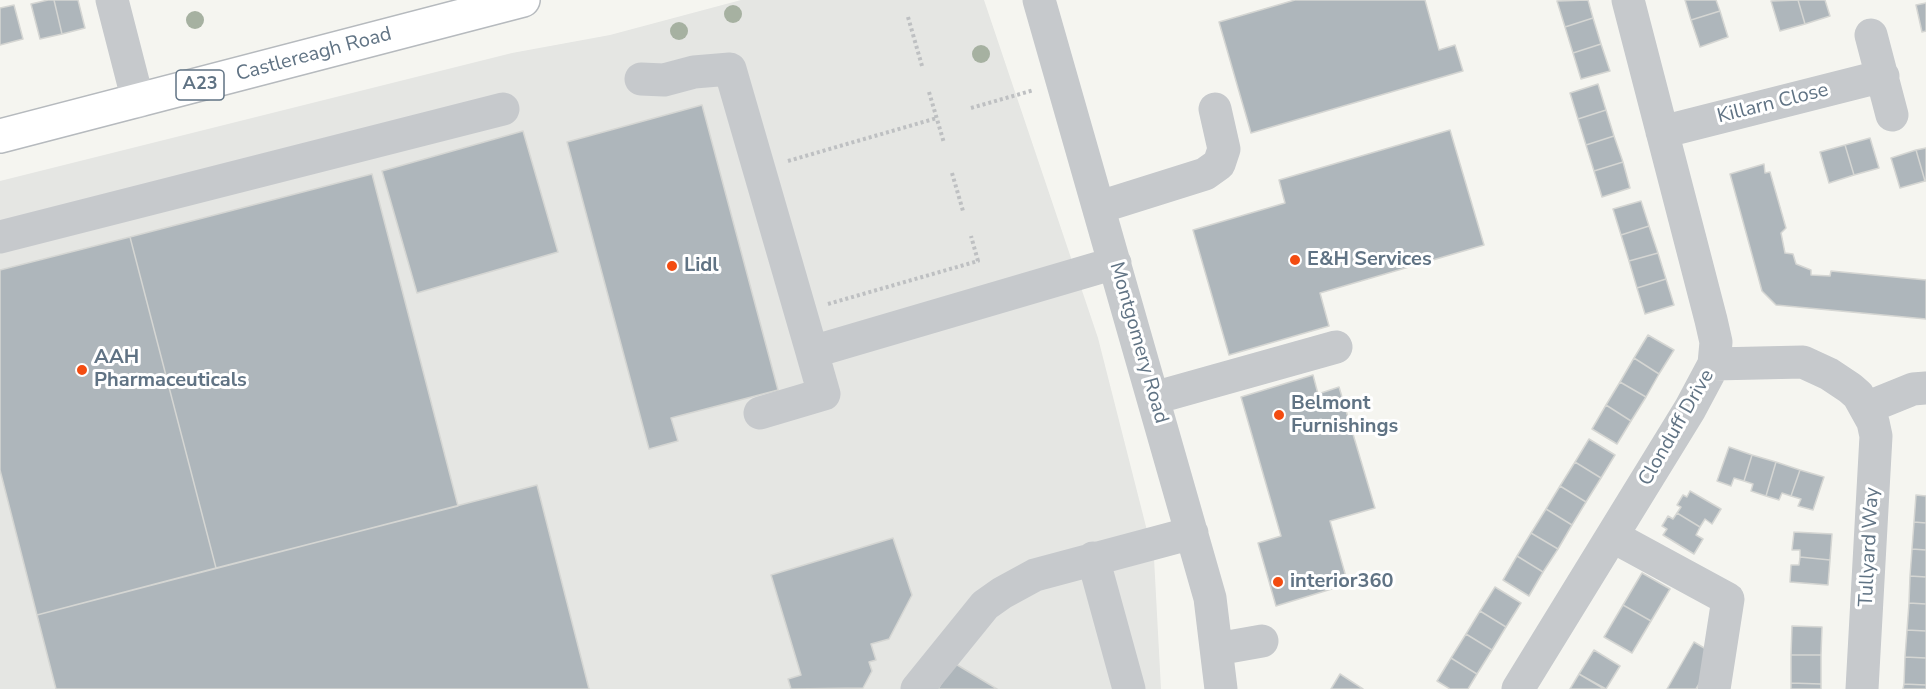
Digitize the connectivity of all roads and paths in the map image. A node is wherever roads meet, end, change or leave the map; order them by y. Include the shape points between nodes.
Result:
1 (112, 0) edge
2 (523, 0) edge
3 (1039, 0) edge
4 (1628, 0) edge
5 (908, 18) dead end
6 (1871, 34) dead end
7 (921, 66) dead end
8 (1883, 76) junction
9 (641, 80) dead end
10 (1063, 81) junction
11 (929, 92) dead end
12 (138, 101) junction
13 (971, 108) dead end
14 (503, 109) dead end
15 (1215, 109) dead end
16 (1892, 115) dead end
17 (937, 118) junction
18 (1662, 132) junction
19 (0, 136) edge
20 (944, 143) dead end
21 (787, 162) dead end
22 (952, 173) dead end
23 (1100, 207) junction
24 (963, 211) dead end
25 (971, 236) dead end
26 (0, 237) edge
27 (1115, 263) junction
28 (825, 295) dead end
29 (1336, 347) dead end
30 (812, 352) junction
31 (1714, 364) junction
32 (1926, 388) edge
33 (1154, 398) junction
34 (1866, 408) junction
35 (760, 413) dead end
36 (1192, 533) junction
37 (1612, 536) junction
38 (1093, 558) junction
39 (1262, 640) dead end
40 (1217, 649) junction
41 (917, 689) edge
42 (1129, 689) edge
43 (1221, 689) edge
44 (1518, 689) edge
45 (1714, 689) edge
46 (1862, 689) edge

1 - 12 street
2 - 12 main road, Castlereagh Road / A23
3 - 10 street, Montgomery Road
4 - 18 street, Clonduff Drive
5 - 7 path
6 - 8 street
8 - 16 street
8 - 18 street, Killarn Close
9 - 30 street via 730,69
10 - 13 path
10 - 23 street, Montgomery Road
11 - 17 path
12 - 19 main road, Castlereagh Road / A23
14 - 26 street
15 - 23 street via 1224,149 1219,164 1205,174
17 - 20 path
17 - 21 path
18 - 31 street, Clonduff Drive via 1716,342
22 - 24 path
23 - 27 street, Montgomery Road
25 - 28 path via 978,261 828,304
27 - 30 street
27 - 33 street, Montgomery Road
29 - 33 street
30 - 35 street via 824,394
31 - 34 street via 1803,362 1850,388
31 - 37 street, Clonduff Drive
32 - 34 street via 1913,389
33 - 36 street, Montgomery Road
34 - 46 street, Tullyard Way via 1876,436
36 - 38 street
36 - 40 street, Montgomery Road via 1210,598
37 - 44 street, Clonduff Drive
37 - 45 street via 1728,599
38 - 41 street via 1035,575 985,605
38 - 42 street
39 - 40 street
40 - 43 street, Montgomery Road

